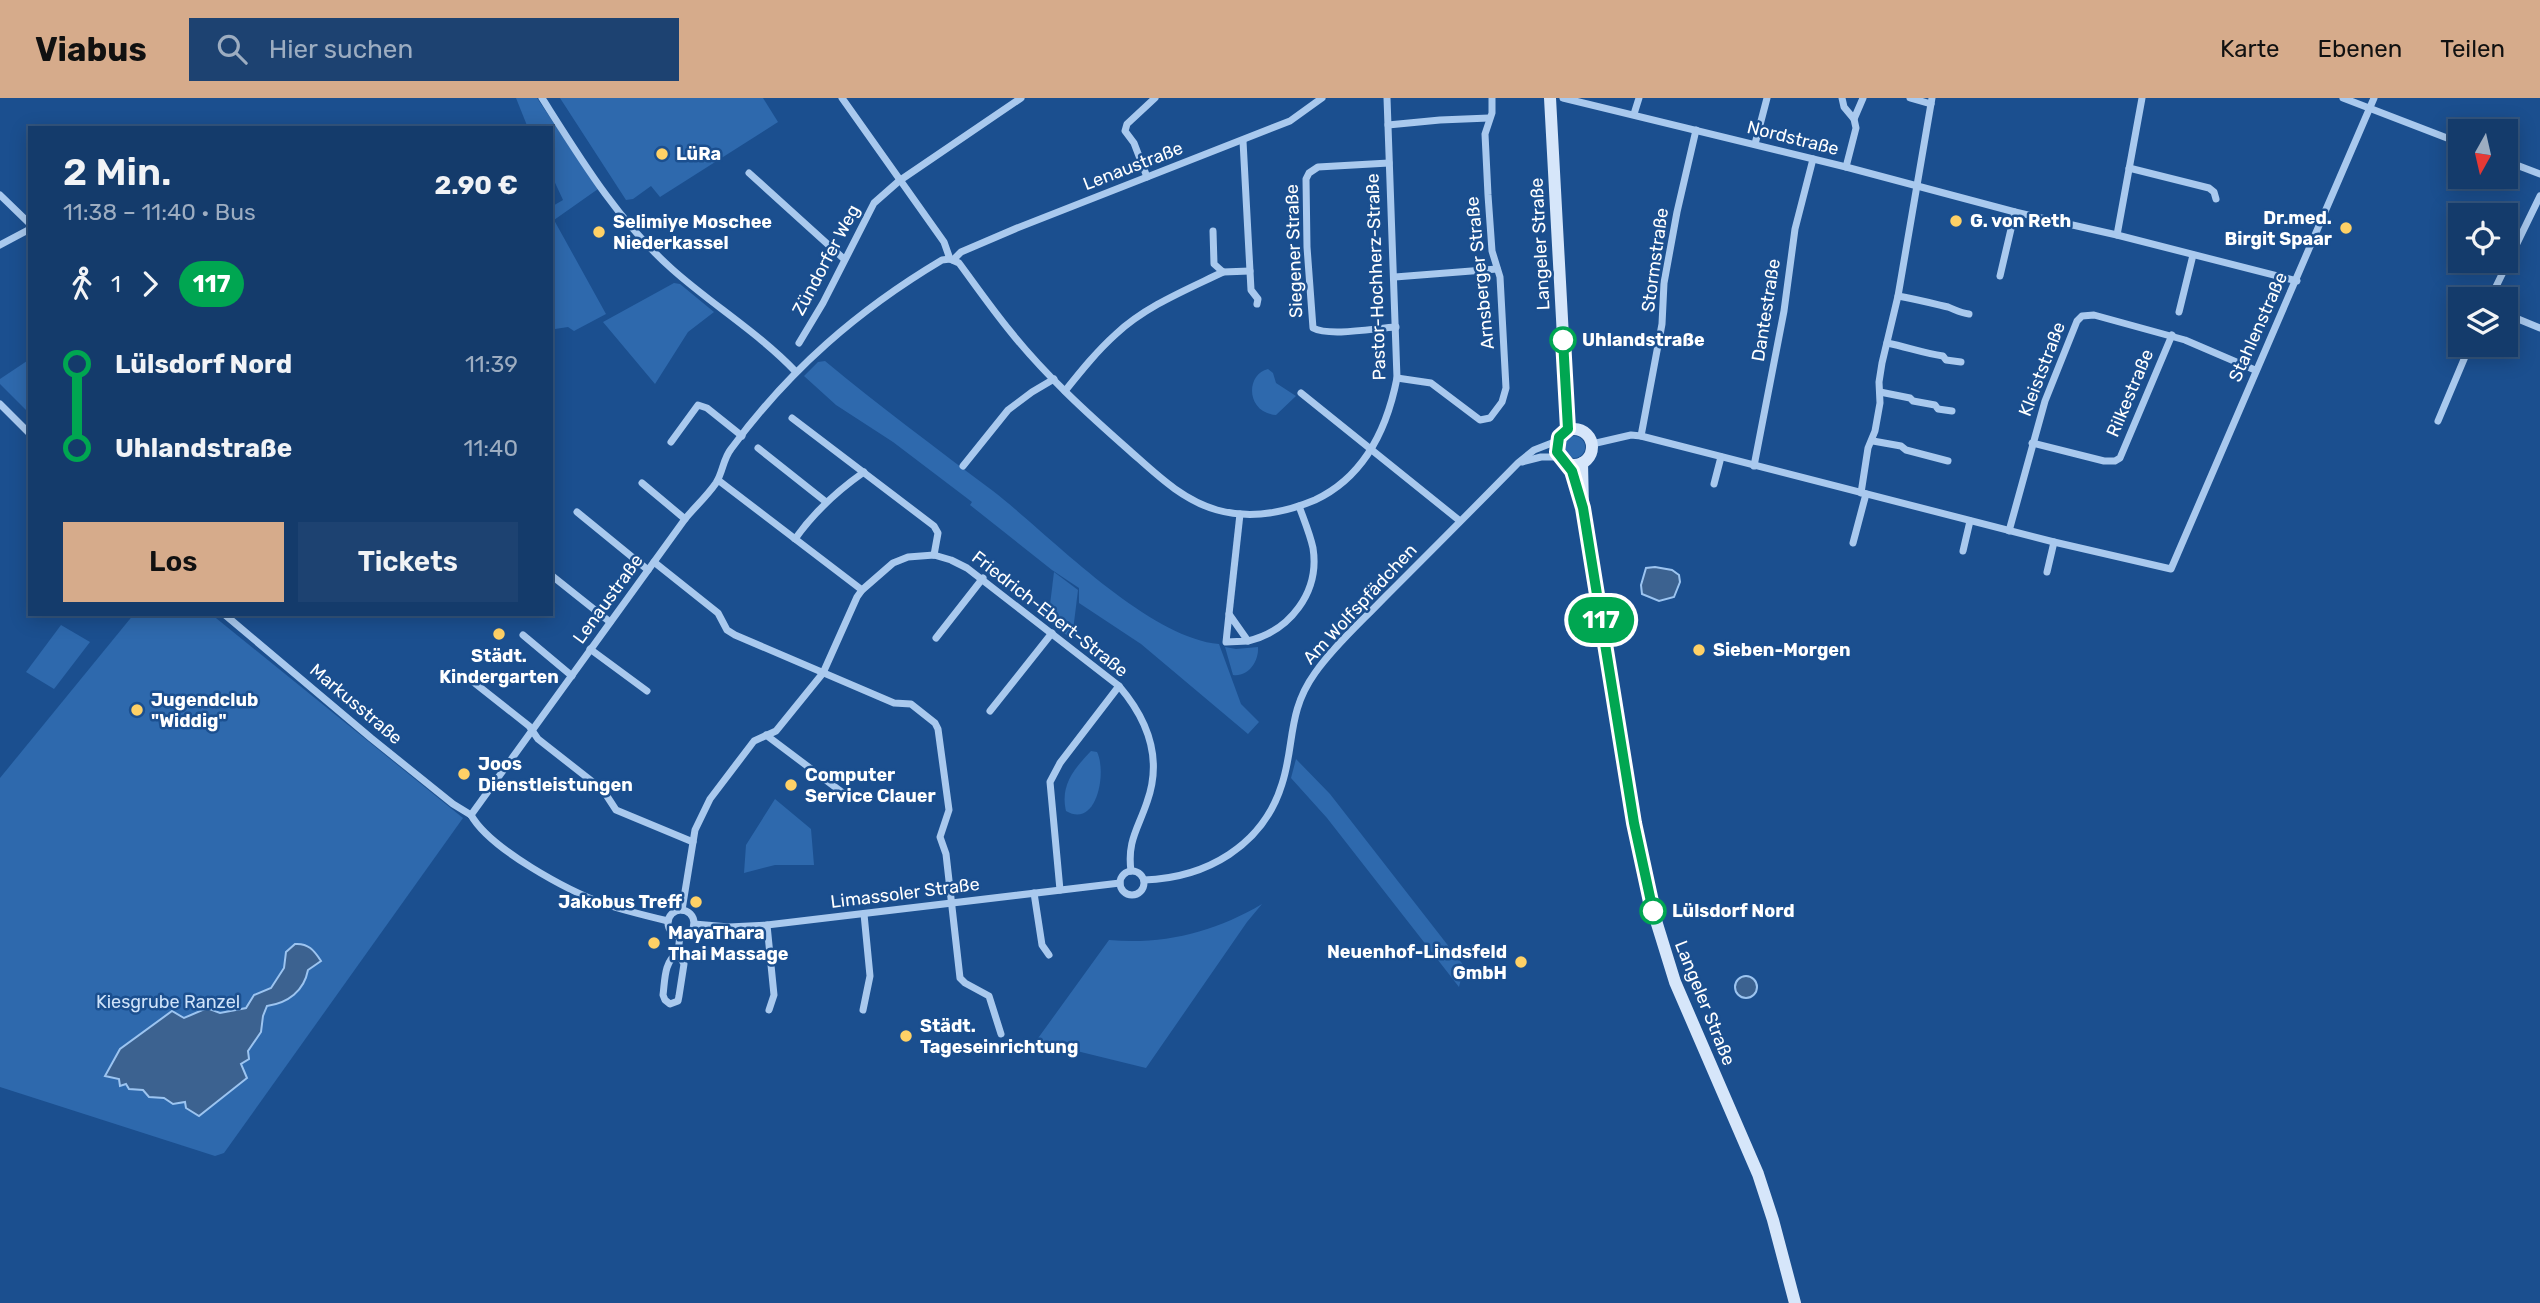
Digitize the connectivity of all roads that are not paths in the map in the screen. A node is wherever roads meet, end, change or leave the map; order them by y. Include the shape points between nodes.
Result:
1 (542, 98) edge
2 (842, 98) edge
3 (1021, 98) edge
4 (1155, 98) edge
5 (1322, 98) edge
6 (1387, 98) edge
7 (1492, 98) edge
8 (1550, 98) edge
9 (1563, 98) edge
10 (1639, 98) edge
11 (1767, 98) edge
12 (1842, 98) edge
13 (1863, 98) edge
14 (1910, 98) edge
15 (2132, 98) edge
16 (2343, 98) edge
17 (2374, 98) edge
18 (2142, 99) edge
19 (1932, 101) edge
20 (2370, 108) junction
21 (1634, 114) junction
22 (1489, 118) junction
23 (1854, 119) junction
24 (1388, 125) junction
25 (1696, 130) junction
26 (2448, 138) edge
27 (1243, 141) junction
28 (1755, 145) junction
29 (1812, 159) junction
30 (1389, 163) junction
31 (2518, 166) edge
32 (1846, 167) junction
33 (2129, 168) junction
34 (749, 173) dead end
35 (2540, 174) edge
36 (1147, 177) junction
37 (899, 181) junction
38 (1916, 186) junction
39 (0, 195) edge
40 (2540, 196) edge
41 (2216, 199) dead end
42 (2015, 212) junction
43 (28, 225) edge
44 (28, 228) edge
45 (1213, 231) dead end
46 (2117, 235) junction
47 (0, 245) edge
48 (2193, 255) junction
49 (844, 259) junction
50 (950, 259) junction
51 (1497, 269) junction
52 (1250, 271) junction
53 (1223, 272) junction
54 (2000, 276) dead end
55 (1395, 277) junction
56 (2297, 281) junction
57 (2496, 287) edge
58 (1898, 296) junction
59 (1257, 304) dead end
60 (2179, 312) dead end
61 (1969, 314) dead end
62 (2518, 319) edge
63 (1396, 327) junction
64 (2540, 328) edge
65 (2172, 335) junction
66 (799, 343) dead end
67 (1887, 344) junction
68 (2465, 357) edge
69 (1961, 362) dead end
70 (2255, 370) junction
71 (796, 372) junction
72 (1397, 378) junction
73 (1054, 379) junction
74 (1065, 391) junction
75 (1880, 392) junction
76 (1301, 393) dead end
77 (0, 404) edge
78 (1952, 411) dead end
79 (792, 418) dead end
80 (2438, 421) dead end
81 (1568, 429) junction
82 (28, 432) edge
83 (742, 436) junction
84 (1640, 436) junction
85 (1557, 441) junction
86 (1873, 441) junction
87 (671, 443) dead end
88 (2032, 443) junction
89 (1592, 444) junction
90 (758, 448) dead end
91 (1371, 450) junction
92 (1721, 457) junction
93 (1563, 460) junction
94 (1948, 461) dead end
95 (1518, 463) junction
96 (1582, 463) junction
97 (962, 466) dead end
98 (1754, 466) junction
99 (864, 472) junction
100 (718, 480) junction
101 (642, 483) dead end
102 (1714, 484) dead end
103 (1863, 494) junction
104 (826, 502) junction
105 (1299, 506) junction
106 (1583, 508) junction
107 (577, 512) dead end
108 (1240, 514) junction
109 (685, 519) junction
110 (1970, 521) junction
111 (1460, 522) junction
112 (2009, 531) junction
113 (795, 539) junction
114 (2054, 542) junction
115 (1853, 543) dead end
116 (1964, 551) dead end
117 (934, 555) junction
118 (654, 562) junction
119 (648, 570) junction
120 (2047, 572) dead end
121 (553, 577) edge
122 (983, 578) junction
123 (862, 590) junction
124 (1229, 614) junction
125 (226, 616) edge
126 (610, 622) junction
127 (1052, 633) junction
128 (523, 635) dead end
129 (936, 638) dead end
130 (1248, 641) junction
131 (590, 649) junction
132 (823, 673) junction
133 (572, 676) junction
134 (467, 677) dead end
135 (1119, 686) junction
136 (647, 691) dead end
137 (990, 711) dead end
138 (533, 731) junction
139 (766, 735) junction
140 (851, 799) dead end
141 (471, 815) junction
142 (693, 842) junction
143 (1131, 871) junction
144 (1144, 880) junction
145 (1120, 883) junction
146 (1060, 890) junction
147 (1034, 893) junction
148 (951, 903) junction
149 (682, 910) junction
150 (864, 914) junction
151 (668, 921) junction
152 (694, 925) junction
153 (767, 925) junction
154 (680, 935) junction
155 (678, 953) junction
156 (1049, 954) dead end
157 (769, 1010) dead end
158 (863, 1010) dead end
159 (1001, 1034) dead end
160 (1795, 1303) edge

1 - 71 street via 599,188 649,247
2 - 37 street, Pastor-Hochherz-Straße
3 - 37 street, Zündorfer Weg
4 - 36 street via 1125,131
5 - 27 street, Lenaustraße via 1294,119
6 - 24 street, Pastor-Hochherz-Straße
7 - 22 street, Arnsberger Straße
8 - 81 street, Langeler Straße
9 - 21 street, Nordstraße
10 - 21 street
11 - 28 street
12 - 23 street
13 - 23 street
14 - 19 street
15 - 18 street
16 - 20 street
17 - 20 street, Stahlenstraße
18 - 33 street
19 - 38 street
20 - 26 street
20 - 56 street, Stahlenstraße
21 - 25 street, Nordstraße
22 - 24 street
22 - 51 street, Arnsberger Straße via 1485,134 1488,195
23 - 32 street
24 - 30 street, Pastor-Hochherz-Straße
25 - 28 street, Nordstraße
25 - 84 street, Stormstraße via 1676,212 1662,324
27 - 36 street, Lenaustraße
27 - 52 street
28 - 29 street, Nordstraße
29 - 32 street, Nordstraße
29 - 98 street, Dantestraße via 1795,229
30 - 55 street, Pastor-Hochherz-Straße
30 - 63 street, Siegener Straße via 1318,167 1308,173 1307,247 1313,328
31 - 35 street
32 - 38 street, Nordstraße
33 - 41 street via 2209,188
33 - 46 street
34 - 49 street
36 - 50 street, Lenaustraße
37 - 49 street, Zündorfer Weg via 874,203
37 - 50 street, Pastor-Hochherz-Straße via 944,242
38 - 42 street, Nordstraße
38 - 58 street
39 - 43 street
40 - 57 street
42 - 46 street, Nordstraße
42 - 54 street
44 - 47 street
45 - 53 street via 1214,264
46 - 48 street, Nordstraße
48 - 56 street, Nordstraße
48 - 60 street
49 - 66 street, Zündorfer Weg
50 - 71 street, Lenaustraße via 895,288 853,319
50 - 73 street, Pastor-Hochherz-Straße via 959,263 1010,332
51 - 55 street
51 - 72 street, Arnsberger Straße via 1506,388 1495,414 1480,420 1431,383
52 - 53 street
52 - 59 street via 1251,293
53 - 74 street via 1128,324
55 - 63 street, Pastor-Hochherz-Straße
56 - 70 street, Stahlenstraße
58 - 61 street
58 - 67 street
62 - 64 street
63 - 72 street, Pastor-Hochherz-Straße
65 - 70 street, Kleiststraße
65 - 88 street, Rilkestraße via 2120,458 2104,461
65 - 88 street, Kleiststraße via 2082,316 2052,382
67 - 69 street
67 - 75 street
68 - 80 street
70 - 114 street, Stahlenstraße via 2171,569
71 - 83 street, Lenaustraße
72 - 91 street, Pastor-Hochherz-Straße via 1390,408
73 - 74 street, Pastor-Hochherz-Straße
73 - 97 street via 1008,410
74 - 108 street, Pastor-Hochherz-Straße via 1182,494
75 - 78 street
75 - 86 street
76 - 91 street
77 - 82 street
79 - 99 street
81 - 85 street
81 - 89 street via 1584,431
83 - 87 street via 698,405
83 - 100 street, Lenaustraße via 723,460
84 - 89 street
84 - 92 street
85 - 93 street
85 - 95 street, Am Wolfspfädchen
86 - 94 street
86 - 103 street via 1868,448
88 - 112 street, Kleiststraße
89 - 96 street
90 - 104 street
91 - 105 street, Pastor-Hochherz-Straße via 1346,480
91 - 111 street
92 - 98 street
92 - 102 street
93 - 95 street via 1541,457
93 - 96 street
93 - 106 street, Langeler Straße
95 - 111 street, Am Wolfspfädchen
96 - 106 street, Langeler Straße
98 - 103 street
99 - 104 street
99 - 117 street via 934,526 938,533
100 - 109 street, Lenaustraße
100 - 113 street
101 - 109 street
103 - 110 street
103 - 115 street
104 - 113 street
105 - 108 street, Pastor-Hochherz-Straße
105 - 130 street via 1313,548 1309,588 1286,622
106 - 160 street, Langeler Straße via 1649,898 1675,982 1758,1174
107 - 119 street
108 - 124 street
109 - 118 street, Lenaustraße
110 - 112 street
110 - 116 street
111 - 144 street, Am Wolfspfädchen via 1314,674 1294,714 1283,783 1271,810 1250,838 1200,871
112 - 114 street
113 - 123 street
114 - 120 street
117 - 122 street, Friedrich-Ebert-Straße via 951,559
117 - 123 street via 901,559
118 - 119 street, Lenaustraße
118 - 132 street via 718,613 727,630
119 - 126 street, Lenaustraße
121 - 126 street
122 - 127 street, Friedrich-Ebert-Straße
122 - 129 street
123 - 132 street
124 - 130 street
124 - 130 street via 1226,642
125 - 141 street, Markusstraße
126 - 131 street, Lenaustraße
127 - 135 street, Friedrich-Ebert-Straße
127 - 137 street
128 - 133 street
131 - 133 street, Lenaustraße
131 - 136 street
132 - 139 street via 781,726
132 - 148 street via 894,703 911,704 935,723 949,810 940,837
133 - 138 street, Lenaustraße
134 - 138 street
135 - 143 street, Friedrich-Ebert-Straße via 1145,723 1154,762 1151,790 1131,842
135 - 146 street via 1050,782
138 - 141 street, Lenaustraße
138 - 142 street via 603,790 616,810
139 - 140 street
139 - 142 street via 754,741 715,791
141 - 151 street via 489,837 581,894
142 - 149 street
143 - 144 street
143 - 145 street via 1123,874
144 - 145 street via 1142,890 1133,895 1124,892
145 - 146 street, Limassoler Straße
146 - 147 street, Limassoler Straße
147 - 148 street, Limassoler Straße
147 - 156 street via 1042,945
148 - 150 street, Limassoler Straße
148 - 159 street via 960,978 989,996
149 - 151 street
149 - 152 street via 691,915
150 - 153 street, Limassoler Straße
150 - 158 street via 870,976
151 - 154 street via 671,930
152 - 153 street, Limassoler Straße
152 - 154 street via 689,933
153 - 157 street via 774,995
154 - 155 street
155 - 155 street via 668,963 663,995 670,1004 679,996 684,964

